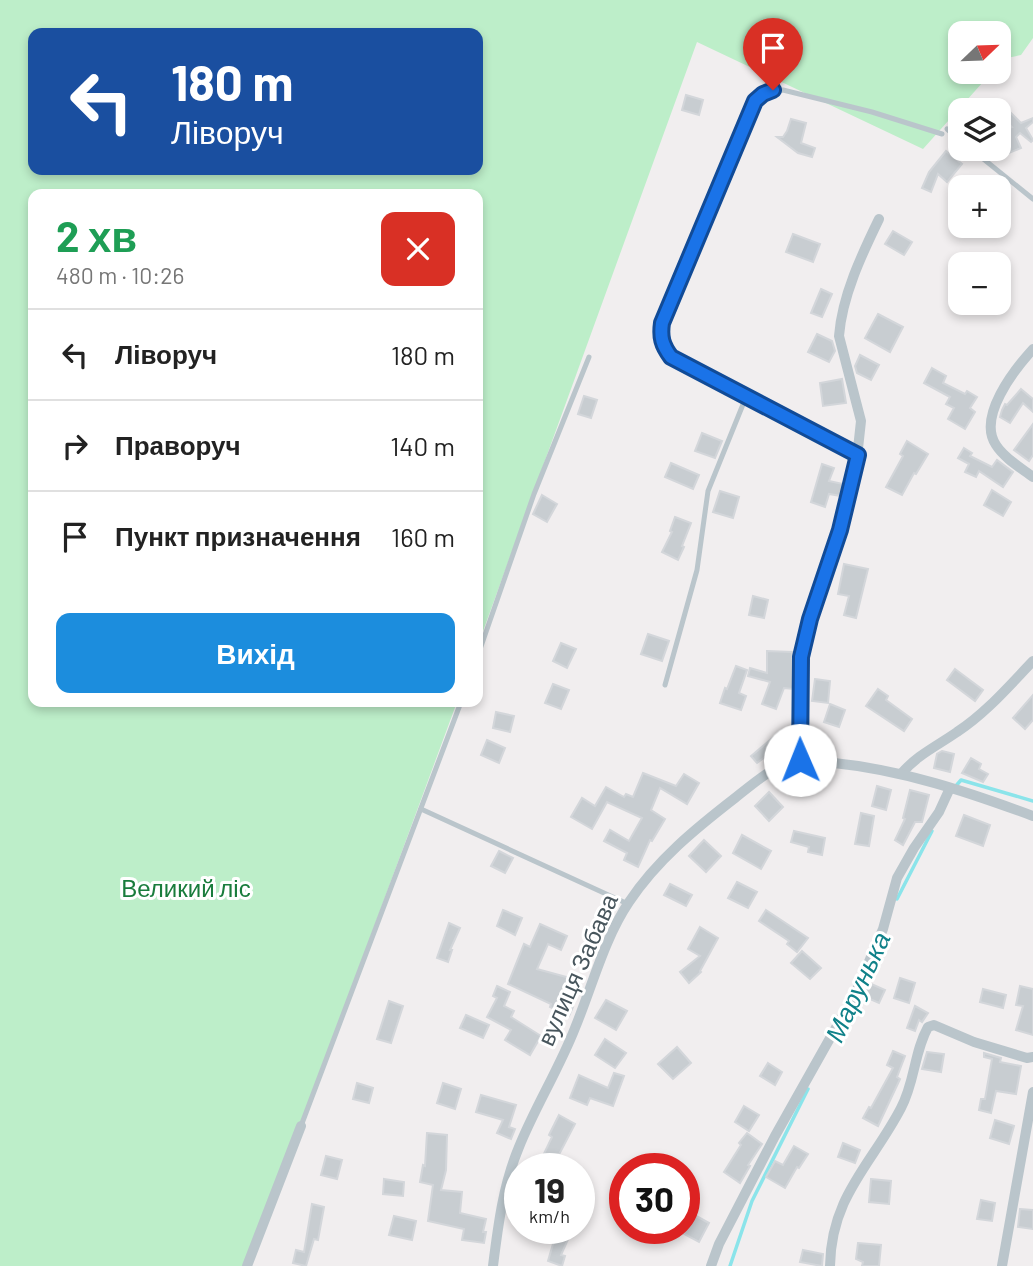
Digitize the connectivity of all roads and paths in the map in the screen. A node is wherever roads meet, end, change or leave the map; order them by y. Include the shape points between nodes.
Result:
1 (948, 134) edge
2 (986, 161) edge
3 (1033, 199) edge
4 (879, 219) dead end
5 (1033, 349) edge
6 (589, 357) dead end
7 (746, 397) junction
8 (858, 455) junction
9 (1033, 477) edge
10 (483, 640) edge
11 (1033, 661) edge
12 (665, 685) dead end
13 (459, 707) edge
14 (800, 760) junction
15 (901, 774) junction
16 (955, 789) junction
17 (421, 809) junction
18 (1033, 816) edge
19 (628, 904) junction
20 (1033, 1057) edge
21 (1033, 1092) edge
22 (301, 1126) joint
23 (247, 1266) edge
24 (493, 1266) edge
25 (711, 1266) edge
26 (830, 1266) edge
27 (1002, 1266) edge

1 - 7 lane via 783,90 773,90 755,101 660,334 671,357
2 - 3 lane
4 - 8 street via 840,323 839,336 861,421
5 - 9 street via 1015,369 991,415 990,428 996,446
6 - 10 lane
7 - 8 lane
7 - 12 lane via 708,491 697,570
8 - 14 street via 801,657
11 - 15 street via 980,714 918,756
13 - 17 lane
14 - 15 street
14 - 19 street, вулиця Забава via 788,762 755,783 697,827
15 - 16 street
16 - 18 street
16 - 25 street via 897,878 883,929 856,992 775,1136
17 - 19 lane
17 - 22 lane
19 - 24 street, вулиця Забава via 518,1149 506,1186
20 - 26 street via 974,1042 934,1025 928,1027 901,1109 856,1176 838,1218
21 - 27 street
22 - 23 street

